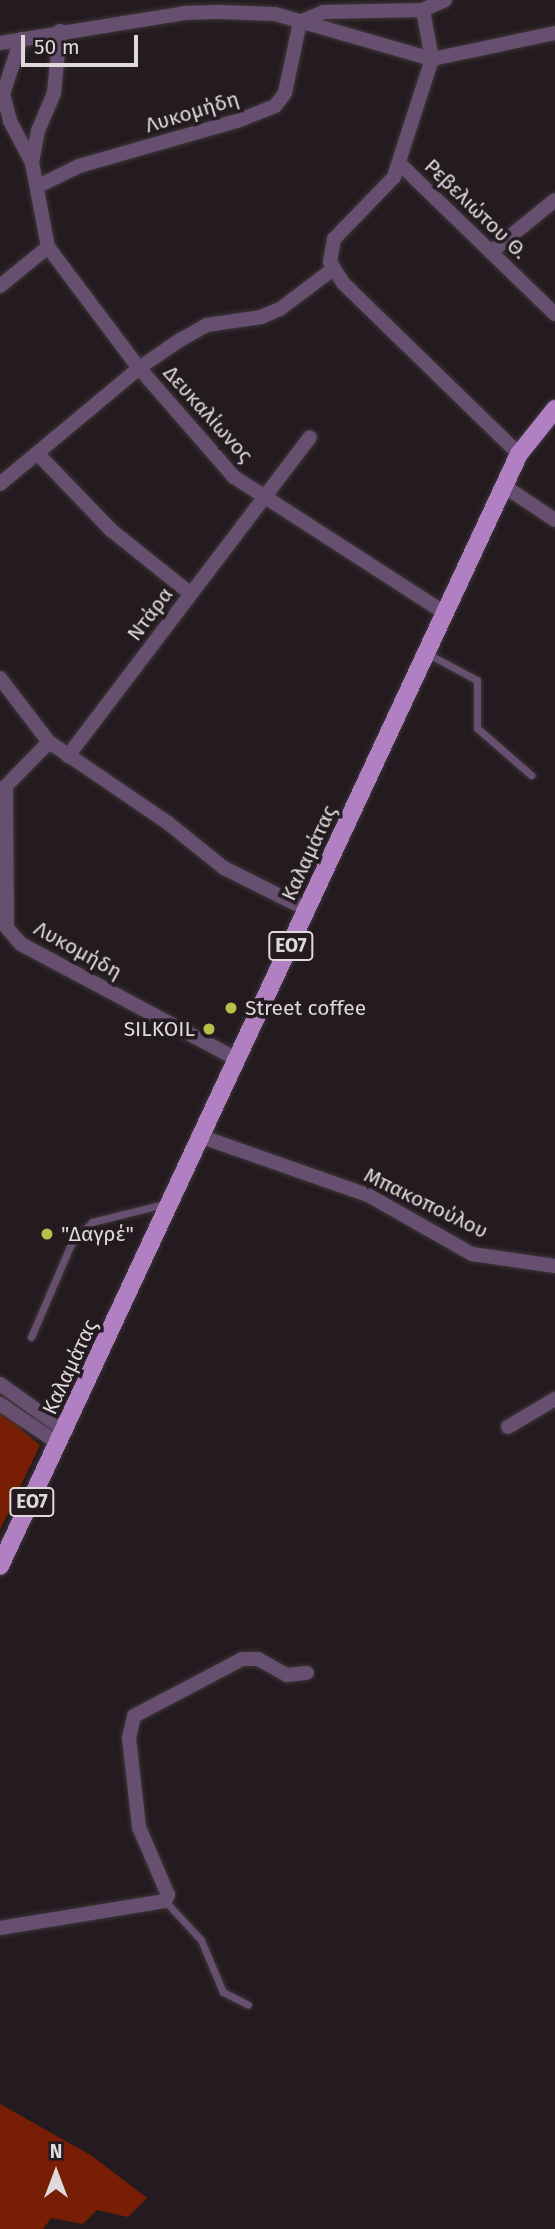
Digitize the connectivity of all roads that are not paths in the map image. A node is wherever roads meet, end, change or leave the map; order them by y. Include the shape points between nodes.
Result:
1 (446, 0) edge
2 (423, 10) junction
3 (299, 22) junction
4 (60, 31) junction
5 (555, 33) edge
6 (22, 39) junction
7 (0, 43) edge
8 (432, 59) junction
9 (32, 163) junction
10 (398, 163) junction
11 (38, 186) junction
12 (555, 200) edge
13 (48, 247) junction
14 (491, 252) junction
15 (332, 270) junction
16 (0, 286) edge
17 (555, 314) edge
18 (139, 368) junction
19 (555, 409) edge
20 (310, 437) dead end
21 (37, 453) junction
22 (519, 454) junction
23 (0, 484) edge
24 (504, 486) junction
25 (265, 497) junction
26 (555, 520) edge
27 (191, 594) junction
28 (445, 613) junction
29 (427, 653) junction
30 (0, 678) edge
31 (49, 741) junction
32 (68, 756) junction
33 (531, 775) dead end
34 (308, 910) junction
35 (238, 1059) junction
36 (202, 1137) junction
37 (172, 1202) junction
38 (555, 1266) edge
39 (31, 1337) dead end
40 (0, 1384) edge
41 (555, 1399) edge
42 (0, 1404) edge
43 (508, 1427) dead end
44 (63, 1438) junction
45 (0, 1566) edge
46 (307, 1673) dead end
47 (165, 1901) junction
48 (0, 1927) edge
49 (248, 2005) dead end

1 - 2 street
2 - 3 street via 323,12
2 - 8 street
3 - 4 street via 267,13 185,13
3 - 8 street
3 - 11 street, Λυκομήδη via 285,93 275,106 79,166
4 - 6 street
4 - 9 street via 54,93 38,131
5 - 8 street
6 - 7 street
6 - 9 street via 5,82 4,104
8 - 10 street
9 - 11 street
10 - 14 street, Ρεβελιώτου Θ.
10 - 15 street via 394,177 334,239
11 - 13 street
12 - 14 street
13 - 16 street
13 - 18 street, Δευκαλίωνος
14 - 17 street, Ρεβελιώτου Θ.
15 - 18 street via 280,309 261,317 207,325
15 - 22 street
18 - 21 street
18 - 25 street, Δευκαλίωνος via 234,477
19 - 22 main road, Καλαμάτας / ΕΟ7
20 - 25 street, Ντάρα
21 - 23 street
21 - 27 street via 111,530
22 - 24 main road, Καλαμάτας / ΕΟ7
24 - 26 street
24 - 28 main road, Καλαμάτας / ΕΟ7
25 - 27 street, Ντάρα
25 - 28 street, Δευκαλίωνος
27 - 32 street, Ντάρα
28 - 29 main road, Καλαμάτας / ΕΟ7
29 - 33 lane via 477,680 477,728
29 - 34 main road, Καλαμάτας / ΕΟ7
30 - 31 street
31 - 32 street
31 - 35 street, Λυκομήδη via 6,786 7,928 21,944
32 - 34 street via 151,810 224,868
34 - 35 main road, Καλαμάτας / ΕΟ7
35 - 36 main road, Καλαμάτας / ΕΟ7
36 - 37 main road, Καλαμάτας / ΕΟ7
36 - 38 street, Μπακοπούλου via 368,1195 472,1254
37 - 39 lane via 92,1222 71,1244
37 - 44 main road, Καλαμάτας / ΕΟ7
40 - 44 street
41 - 43 street
42 - 44 street
44 - 45 main road, ΕΟ7
46 - 47 street via 286,1675 258,1659 242,1659 134,1716 129,1738 139,1828 168,1895
47 - 48 street
47 - 49 lane via 201,1940 223,1992

